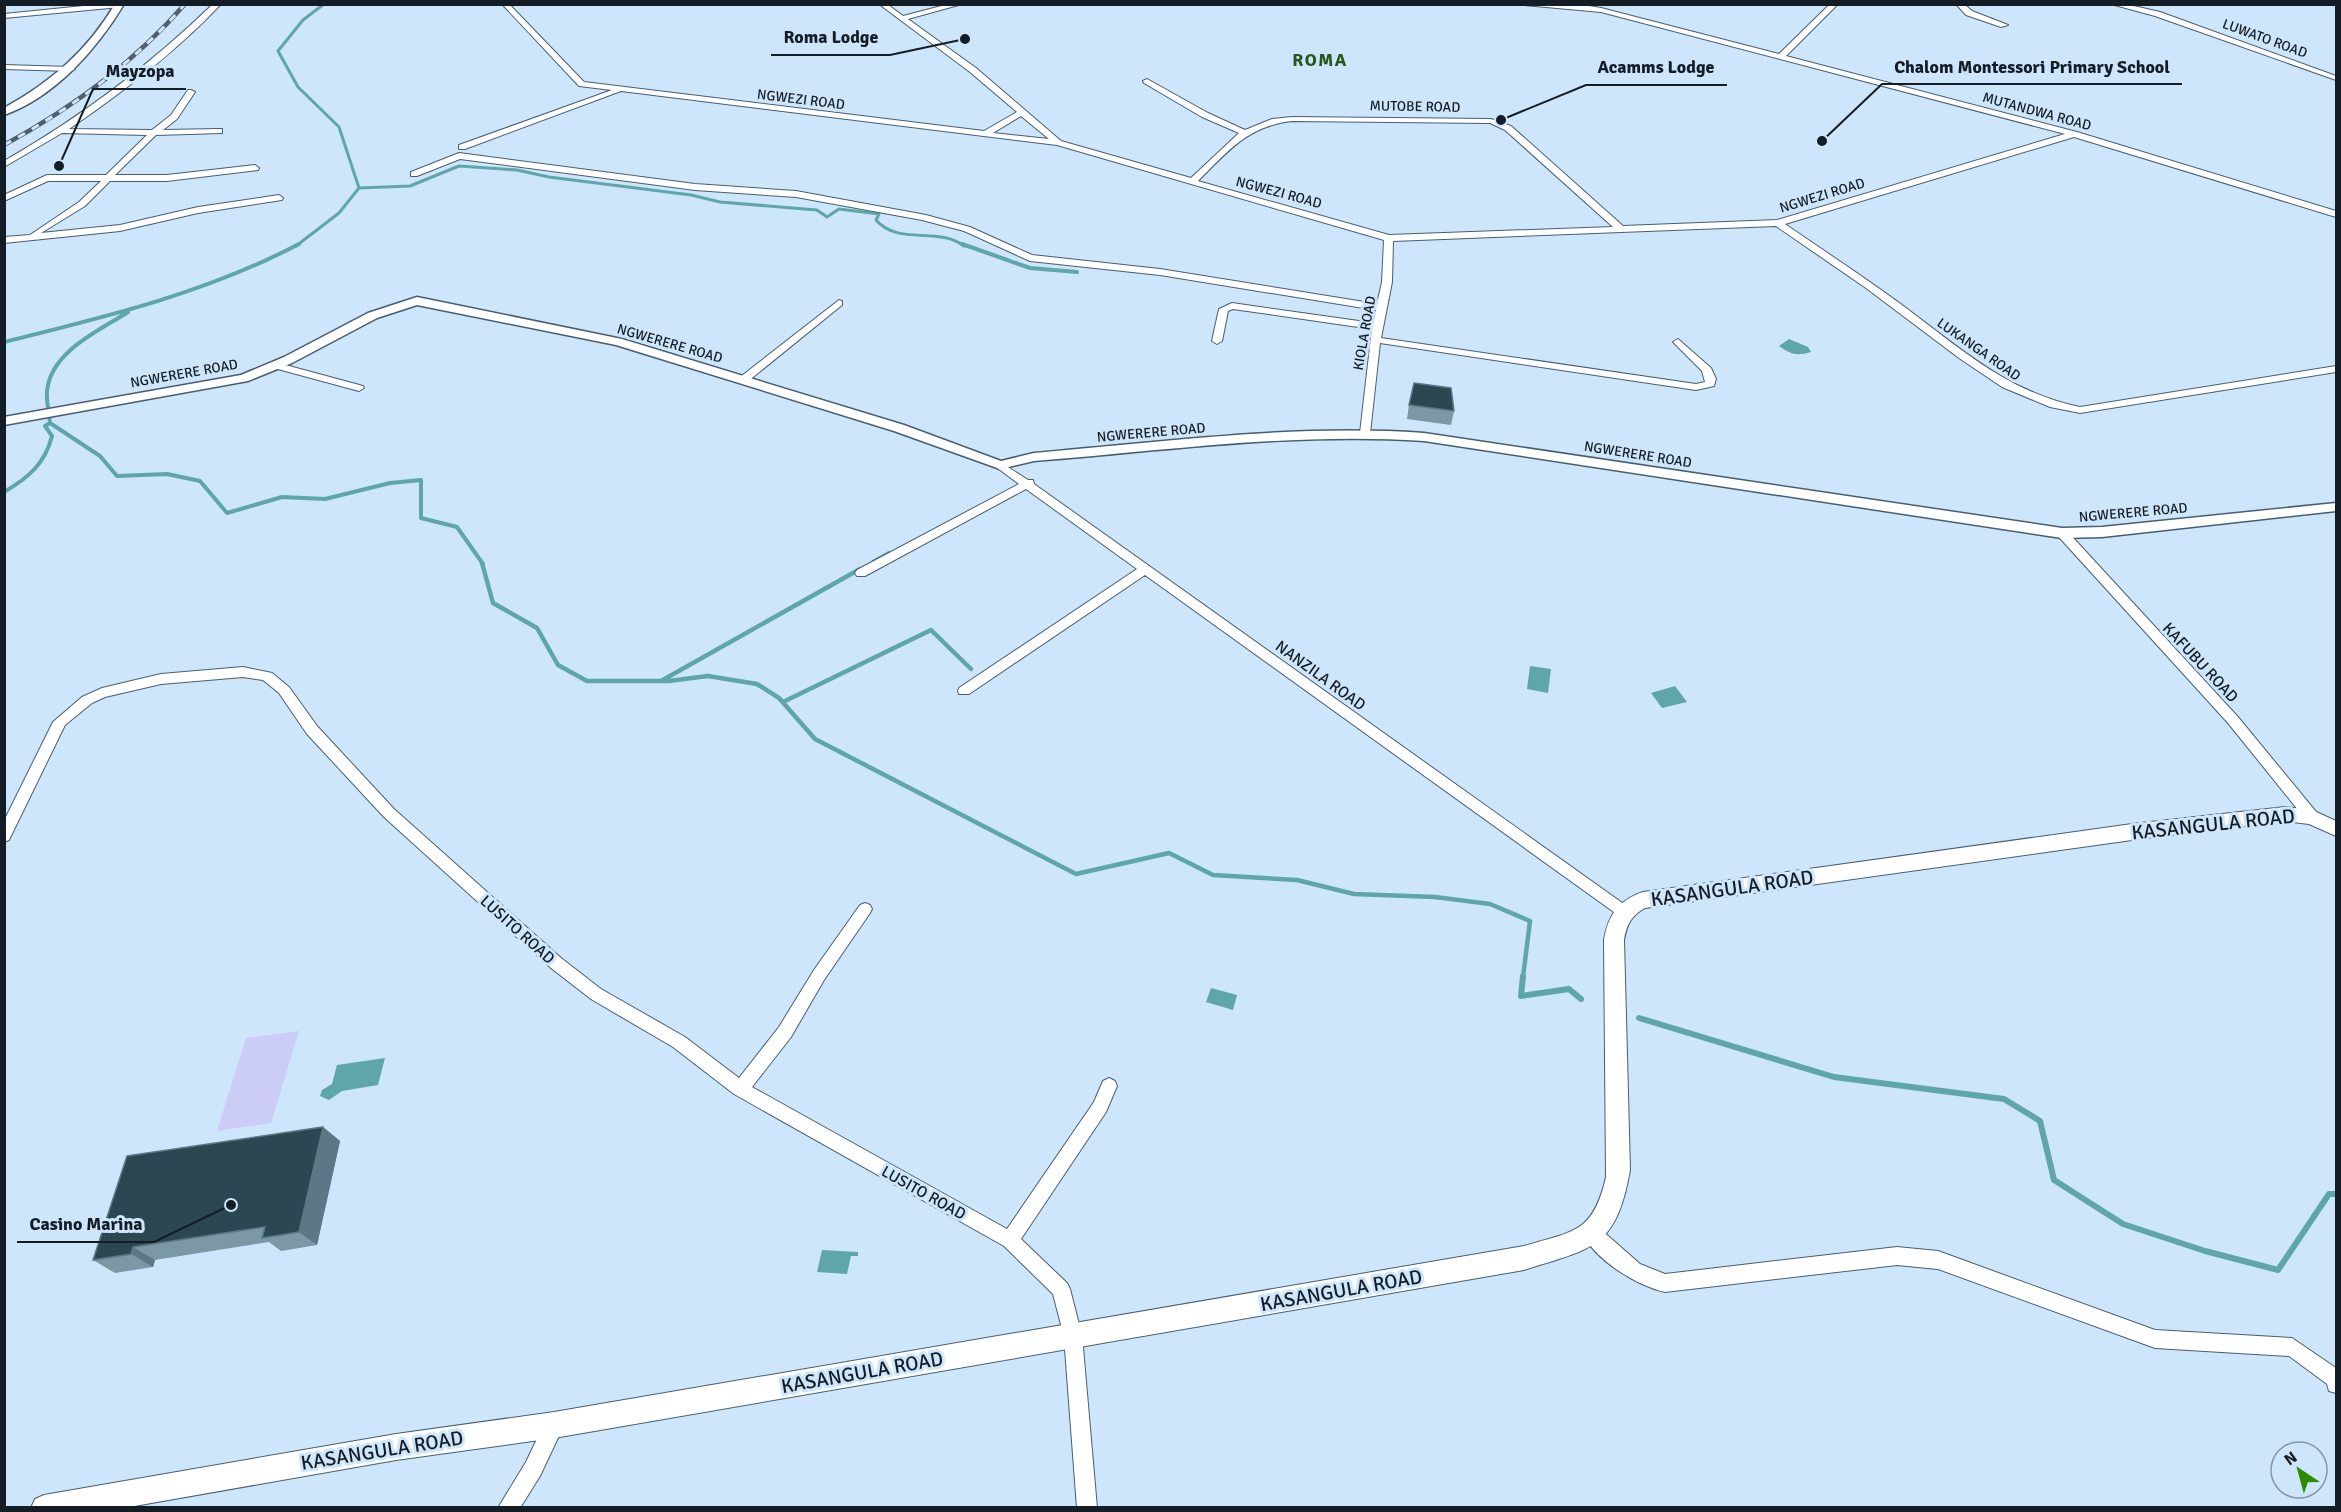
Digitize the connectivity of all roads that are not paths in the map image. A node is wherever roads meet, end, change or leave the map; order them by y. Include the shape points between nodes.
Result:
1 (218, 4) edge
2 (505, 4) edge
3 (882, 4) edge
4 (958, 4) edge
5 (1517, 4) edge
6 (1836, 4) edge
7 (1959, 4) edge
8 (2114, 4) edge
9 (120, 5) edge
10 (1582, 5) edge
11 (4, 16) edge
12 (904, 18) junction
13 (2004, 25) dead end
14 (1779, 58) junction
15 (4, 67) edge
16 (71, 69) junction
17 (2337, 78) edge
18 (1147, 81) dead end
19 (619, 90) junction
20 (191, 92) dead end
21 (1023, 111) junction
22 (4, 112) edge
23 (62, 131) junction
24 (219, 131) dead end
25 (1243, 132) junction
26 (153, 133) junction
27 (986, 134) junction
28 (2074, 134) junction
29 (1058, 143) junction
30 (462, 147) dead end
31 (4, 165) edge
32 (255, 168) dead end
33 (414, 174) dead end
34 (106, 179) junction
35 (1192, 182) junction
36 (279, 198) dead end
37 (4, 199) edge
38 (2337, 214) edge
39 (1778, 223) junction
40 (1621, 229) junction
41 (29, 237) junction
42 (1389, 238) junction
43 (4, 240) edge
44 (839, 303) dead end
45 (1381, 308) junction
46 (1377, 327) junction
47 (1217, 340) dead end
48 (1377, 340) junction
49 (1678, 342) dead end
50 (278, 366) junction
51 (2337, 369) edge
52 (743, 380) junction
53 (359, 388) dead end
54 (4, 421) edge
55 (1365, 434) junction
56 (1000, 465) junction
57 (1029, 483) junction
58 (2337, 507) edge
59 (2062, 533) junction
60 (1146, 569) junction
61 (861, 573) dead end
62 (964, 691) dead end
63 (2312, 817) junction
64 (2337, 829) edge
65 (4, 836) edge
66 (865, 909) dead end
67 (1623, 911) junction
68 (1109, 1086) dead end
69 (740, 1089) junction
70 (1592, 1233) junction
71 (1010, 1240) junction
72 (1072, 1336) junction
73 (2337, 1384) edge
74 (554, 1425) junction
75 (44, 1508) edge
76 (508, 1508) edge
77 (1087, 1508) edge

1 - 23 street via 160,58
2 - 19 street, NGWEZI ROAD via 577,82
3 - 12 street
4 - 12 street
5 - 10 street, MUTANDWA ROAD
6 - 14 street
7 - 13 street via 1970,14
8 - 17 street, LUWATO ROAD via 2157,14
9 - 11 street
9 - 16 street via 99,38
10 - 14 street, MUTANDWA ROAD
12 - 21 street
14 - 28 street, MUTANDWA ROAD
15 - 16 street
16 - 22 street
18 - 25 street
19 - 27 street, NGWEZI ROAD
19 - 30 street
20 - 26 street via 174,117
21 - 27 street
21 - 29 street
23 - 26 street
23 - 31 street
24 - 26 street
25 - 35 street, MUTOBE ROAD
25 - 40 street, MUTOBE ROAD via 1278,119 1499,123
26 - 34 street
27 - 29 street, NGWEZI ROAD
28 - 38 street, MUTANDWA ROAD
28 - 39 street, NGWEZI ROAD
29 - 35 street, NGWEZI ROAD
32 - 34 street via 189,177
33 - 45 street via 459,156 695,187 796,194 967,229 1030,258 1160,272
34 - 37 street via 44,178
34 - 41 street via 82,204
35 - 42 street, NGWEZI ROAD
36 - 41 street via 198,210 120,228
39 - 40 street, NGWEZI ROAD
39 - 51 street, LUKANGA ROAD via 1985,372 2043,403 2080,410
40 - 42 street, NGWEZI ROAD
41 - 43 street
42 - 45 street, KIOLA ROAD via 1387,282
44 - 52 street
45 - 46 street, KIOLA ROAD
46 - 47 street via 1232,306 1224,309
46 - 48 street, KIOLA ROAD
48 - 49 street via 1696,387 1710,384 1707,370
48 - 55 street, KIOLA ROAD
50 - 52 street, NGWERERE ROAD via 378,313 417,301 618,342
50 - 53 street
50 - 54 street, NGWERERE ROAD via 218,384
52 - 56 street, NGWERERE ROAD via 899,428
55 - 56 street, NGWERERE ROAD via 1154,446 1034,457
55 - 59 street, NGWERERE ROAD via 1424,437
56 - 57 street, NANZILA ROAD
57 - 60 street, NANZILA ROAD via 1080,525
57 - 61 street
58 - 59 street, NGWERERE ROAD
59 - 63 street, KAFUBU ROAD via 2233,720
60 - 62 street
60 - 67 street, NANZILA ROAD
63 - 64 main road, KASANGULA ROAD
63 - 67 main road, KASANGULA ROAD via 2285,814 1966,855 1643,900
65 - 69 street, LUSITO ROAD via 60,722 87,700 161,679 243,672 267,676 284,690 312,730 389,813 556,963 627,1015 679,1042
66 - 69 street via 785,1032
67 - 70 main road via 1616,923 1614,940 1619,1170 1607,1211
68 - 71 street via 1100,1107
69 - 71 street, LUSITO ROAD
70 - 72 main road, KASANGULA ROAD via 1524,1258
70 - 73 street via 1624,1265 1649,1280 1665,1282 1897,1256 1938,1260 2155,1339 2292,1347
71 - 72 street, LUSITO ROAD via 1061,1289
72 - 74 main road, KASANGULA ROAD
72 - 77 street, LUSITO ROAD
74 - 75 main road, KASANGULA ROAD via 396,1447
74 - 76 street

